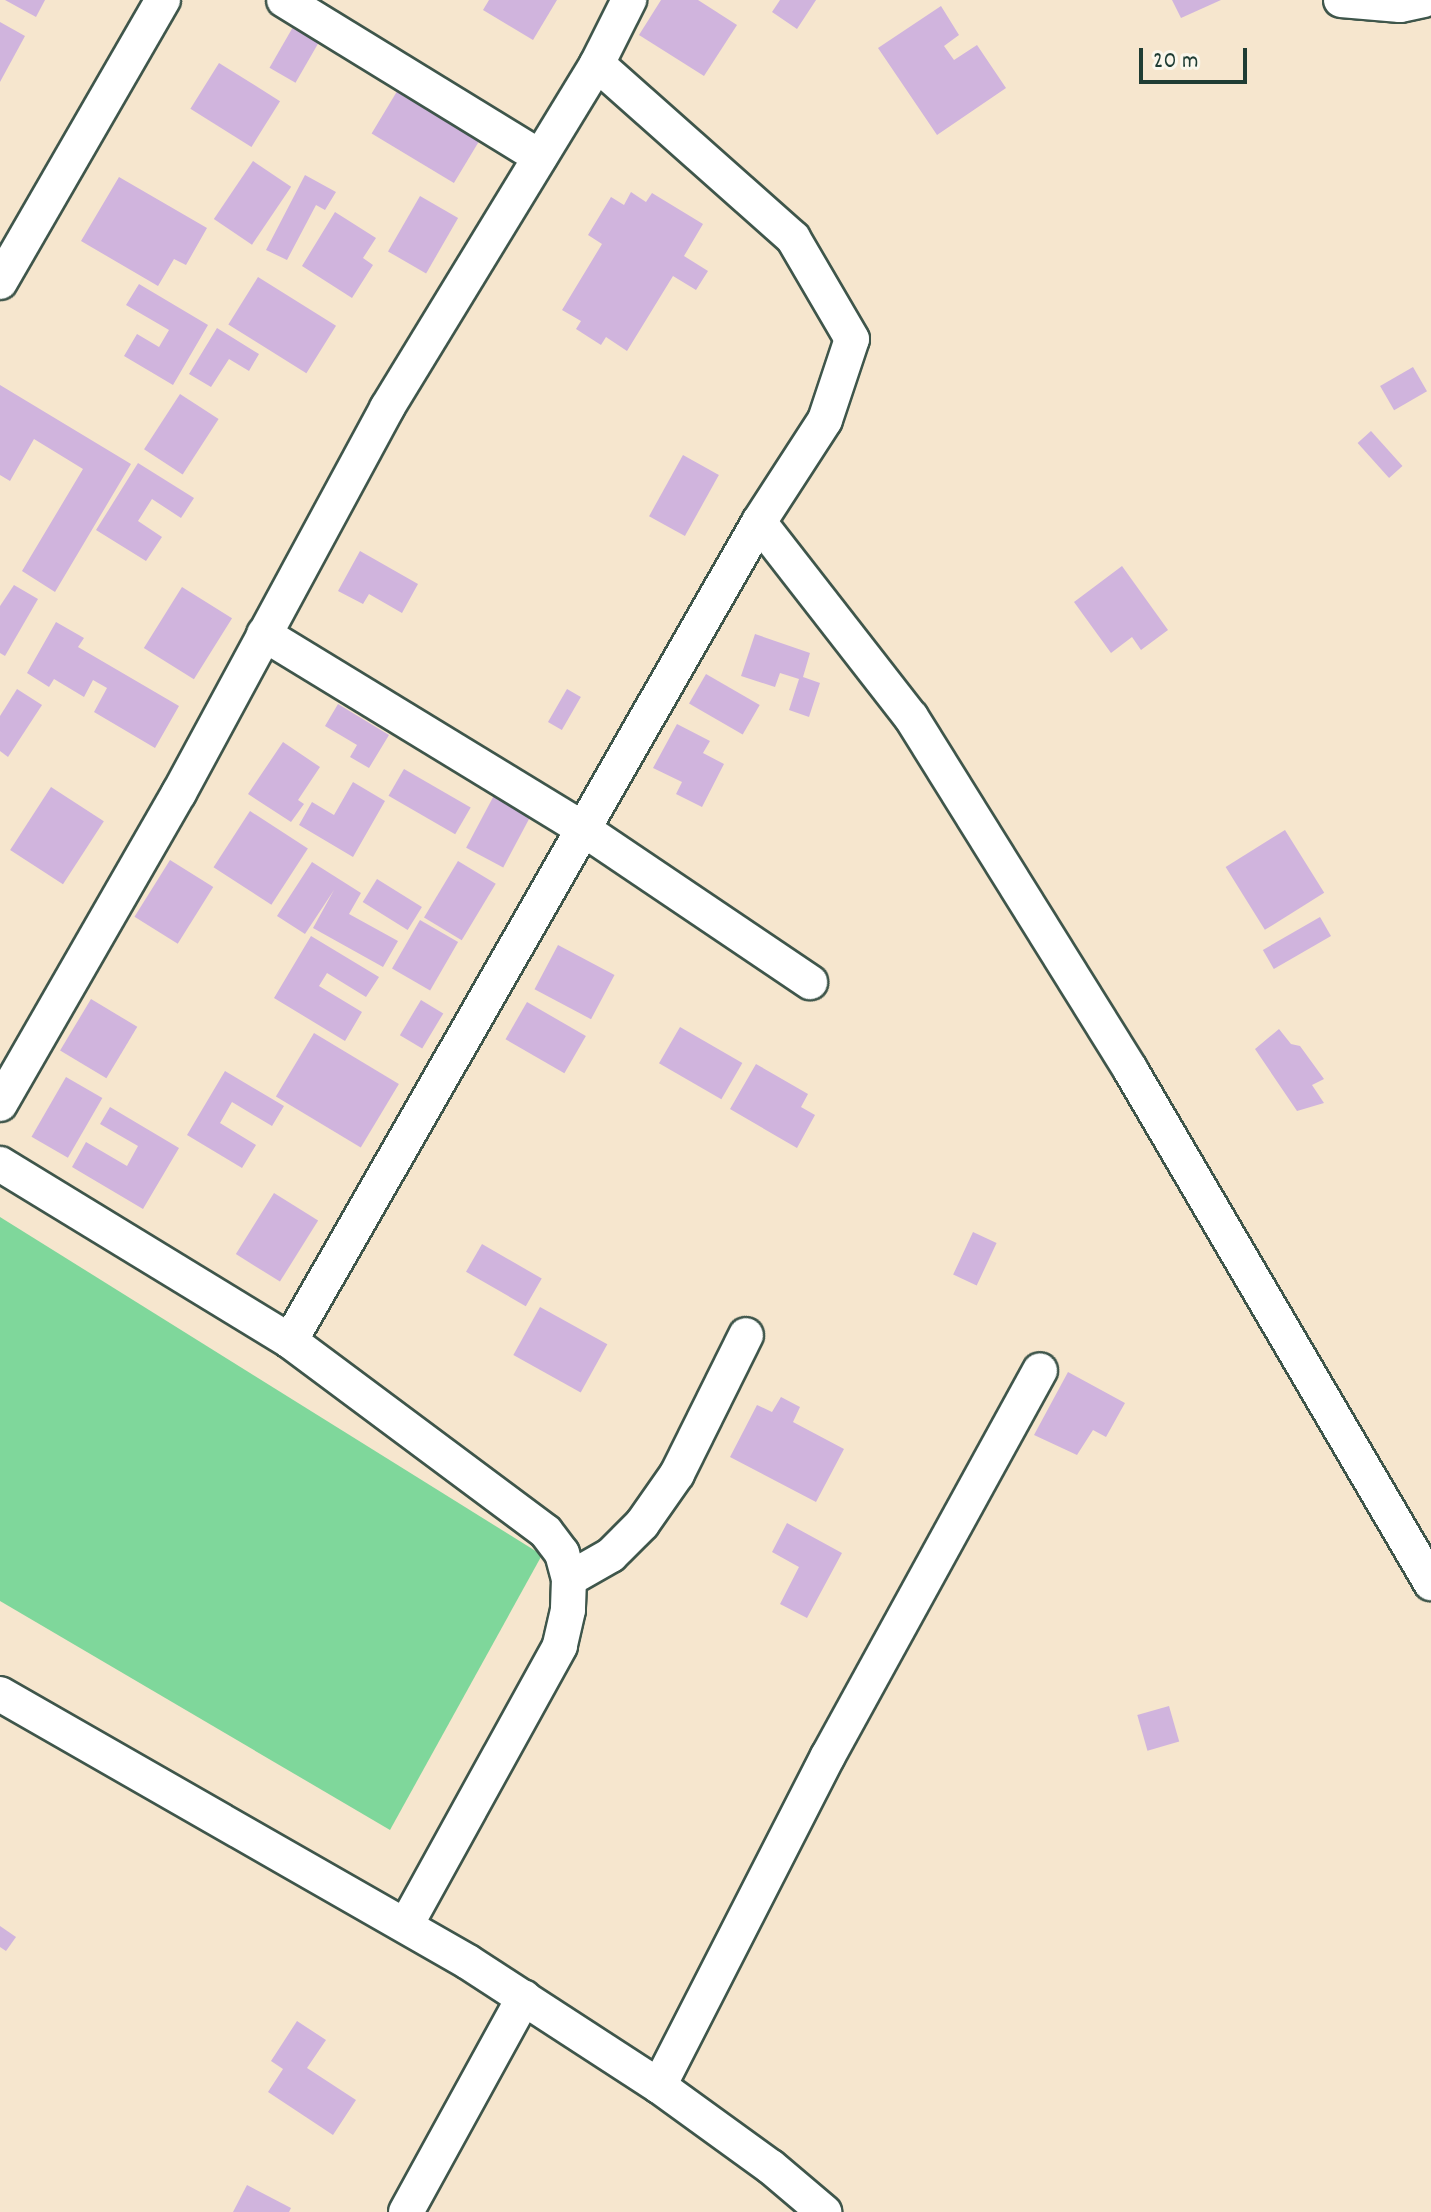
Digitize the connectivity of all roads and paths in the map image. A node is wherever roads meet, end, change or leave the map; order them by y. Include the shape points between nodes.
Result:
1 (163, 0) edge
2 (284, 0) edge
3 (629, 0) edge
4 (1341, 0) edge
5 (1424, 0) edge
6 (597, 64) junction
7 (540, 157) junction
8 (10, 246) edge
9 (0, 282) edge
10 (759, 522) junction
11 (264, 634) junction
12 (583, 829) junction
13 (810, 982) dead end
14 (0, 1104) edge
15 (0, 1164) edge
16 (746, 1335) dead end
17 (290, 1341) junction
18 (1040, 1371) dead end
19 (569, 1579) junction
20 (1431, 1583) edge
21 (0, 1694) edge
22 (406, 1925) junction
23 (524, 1997) junction
24 (659, 2086) junction
25 (406, 2212) edge
26 (824, 2212) edge

1 - 8 street
2 - 7 street
3 - 6 street
4 - 5 street via 1400,5
6 - 7 street
6 - 10 street via 793,238 852,339 825,420
7 - 11 street via 387,408
8 - 9 street
10 - 12 street
10 - 20 street via 911,717 1138,1082
11 - 12 street
11 - 14 street
12 - 13 street
12 - 17 street
15 - 17 street
16 - 19 street via 677,1474 642,1524 611,1555
17 - 19 street via 546,1532 562,1553
18 - 24 street via 828,1756
19 - 22 street via 560,1646
21 - 22 street
22 - 23 street
23 - 24 street
23 - 25 street
24 - 26 street

